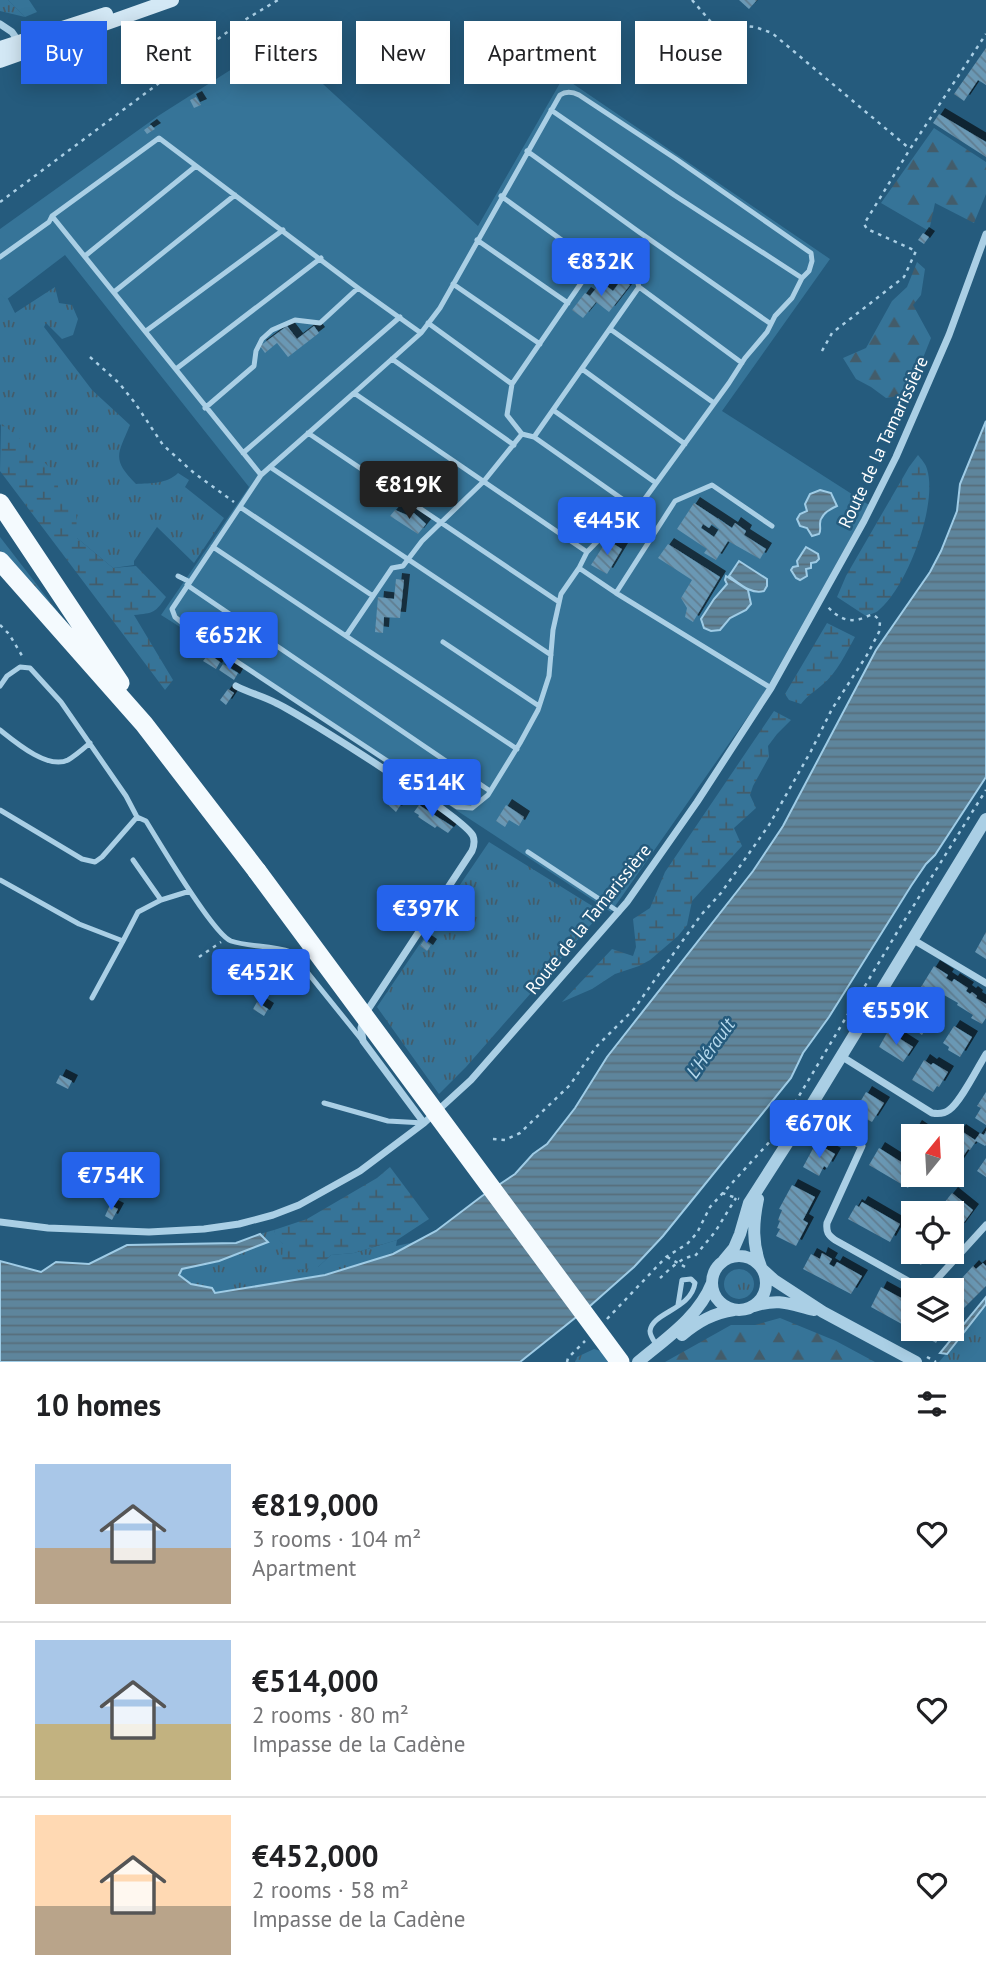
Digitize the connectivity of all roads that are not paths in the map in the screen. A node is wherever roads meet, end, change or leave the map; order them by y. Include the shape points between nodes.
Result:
1 (151, 0) edge
2 (172, 0) edge
3 (93, 21) edge
4 (105, 21) edge
5 (0, 24) edge
6 (21, 47) junction
7 (0, 48) edge
8 (0, 61) edge
9 (551, 110) junction
10 (527, 151) junction
11 (196, 166) junction
12 (235, 195) junction
13 (501, 196) junction
14 (52, 216) junction
15 (283, 230) junction
16 (986, 234) edge
17 (477, 240) junction
18 (85, 256) junction
19 (0, 257) edge
20 (321, 258) junction
21 (603, 270) junction
22 (802, 278) junction
23 (453, 284) junction
24 (639, 287) junction
25 (358, 288) junction
26 (114, 292) junction
27 (568, 303) junction
28 (400, 317) junction
29 (428, 323) junction
30 (771, 324) junction
31 (610, 329) junction
32 (146, 331) junction
33 (421, 333) junction
34 (540, 344) junction
35 (392, 359) junction
36 (742, 363) junction
37 (176, 369) junction
38 (582, 369) junction
39 (513, 384) junction
40 (354, 393) junction
41 (714, 403) junction
42 (205, 408) junction
43 (552, 410) junction
44 (308, 433) junction
45 (522, 434) junction
46 (534, 437) junction
47 (685, 444) junction
48 (513, 445) junction
49 (243, 453) junction
50 (270, 467) junction
51 (261, 475) junction
52 (484, 481) junction
53 (656, 483) junction
54 (0, 503) edge
55 (240, 507) junction
56 (635, 508) junction
57 (0, 519) edge
58 (442, 523) junction
59 (772, 526) dead end
60 (213, 547) junction
61 (587, 552) junction
62 (408, 560) junction
63 (0, 561) edge
64 (579, 568) junction
65 (178, 576) dead end
66 (189, 584) junction
67 (617, 593) junction
68 (373, 596) junction
69 (559, 602) junction
70 (87, 631) junction
71 (346, 636) junction
72 (443, 642) dead end
73 (551, 654) junction
74 (0, 686) edge
75 (236, 686) dead end
76 (771, 688) junction
77 (539, 706) junction
78 (144, 724) junction
79 (0, 730) edge
80 (90, 743) junction
81 (517, 749) junction
82 (490, 790) junction
83 (0, 810) edge
84 (137, 817) junction
85 (985, 824) edge
86 (528, 852) dead end
87 (133, 860) dead end
88 (0, 880) edge
89 (190, 891) junction
90 (161, 900) junction
91 (619, 912) junction
92 (912, 939) junction
93 (123, 941) junction
94 (986, 983) edge
95 (92, 998) dead end
96 (363, 1041) junction
97 (986, 1054) edge
98 (841, 1056) junction
99 (324, 1103) dead end
100 (806, 1114) junction
101 (424, 1123) junction
102 (761, 1184) junction
103 (0, 1222) edge
104 (986, 1225) edge
105 (724, 1260) junction
106 (762, 1269) junction
107 (712, 1283) junction
108 (678, 1305) junction
109 (753, 1306) junction
110 (734, 1310) junction
111 (822, 1312) junction
112 (657, 1346) junction
113 (921, 1359) edge
114 (620, 1362) edge
115 (638, 1362) edge
116 (649, 1362) edge

1 - 3 main road
2 - 4 main road
5 - 6 street
6 - 7 main road
6 - 8 main road
9 - 10 lane
9 - 22 lane
9 - 22 lane via 560,95 574,92 676,159 811,253 809,271
10 - 13 lane
10 - 30 lane
11 - 12 lane
11 - 14 lane via 159,138
11 - 18 lane
12 - 15 lane
12 - 26 lane
13 - 17 lane
13 - 21 lane
14 - 18 lane
14 - 19 lane
15 - 20 lane
15 - 32 lane
16 - 76 street, Route de la Tamarissière via 896,457
17 - 23 lane
17 - 27 lane
18 - 26 lane
20 - 25 lane
20 - 37 lane
21 - 24 lane via 636,277
21 - 27 lane via 586,276
22 - 30 lane
23 - 29 lane
23 - 34 lane
24 - 31 lane
24 - 36 lane
25 - 28 lane
25 - 42 lane via 320,323 295,320 272,330 261,340 254,366
26 - 32 lane
27 - 34 lane
28 - 33 lane
28 - 49 lane
29 - 33 lane
29 - 39 lane
30 - 36 lane
31 - 38 lane
31 - 41 lane
32 - 37 lane
33 - 35 lane
34 - 39 lane
35 - 40 lane
35 - 48 lane
36 - 41 lane
37 - 42 lane
38 - 43 lane
38 - 47 lane
39 - 45 lane via 507,415
40 - 44 lane
40 - 52 lane
41 - 47 lane
42 - 49 lane
43 - 46 lane
43 - 53 lane
44 - 50 lane
44 - 58 lane
45 - 46 lane
45 - 48 lane
46 - 56 lane
47 - 53 lane
48 - 52 lane
49 - 51 lane
50 - 51 lane
50 - 62 lane
51 - 55 lane
52 - 58 lane
52 - 61 lane
53 - 56 lane
54 - 70 highway
55 - 60 lane
55 - 68 lane
56 - 61 lane
57 - 70 highway
58 - 62 lane
58 - 69 lane
59 - 67 lane via 712,485 675,501
60 - 66 lane
60 - 71 lane
61 - 64 lane
62 - 68 lane via 392,568
62 - 73 lane
63 - 78 highway
64 - 67 lane
64 - 69 lane
65 - 66 lane
66 - 82 lane
66 - 82 lane via 172,609 198,636 457,807 472,808
67 - 76 lane
68 - 71 lane
69 - 73 lane
70 - 78 highway
71 - 81 lane
72 - 77 lane
73 - 77 lane
74 - 80 lane via 20,667 30,668
75 - 96 street via 334,737 441,808 474,837 472,851 365,1014
76 - 91 street, Route de la Tamarissière
77 - 81 lane
78 - 114 highway, bridge
79 - 80 lane via 48,762 66,762
80 - 84 lane
81 - 82 lane
83 - 84 lane via 82,859 95,862
84 - 89 lane via 146,821
85 - 92 street
86 - 91 lane
87 - 90 lane
88 - 93 lane via 79,924
89 - 90 lane
89 - 96 lane via 220,934 290,952
90 - 93 lane via 138,912
91 - 101 street, Route de la Tamarissière via 471,1080
92 - 94 street
92 - 98 street
93 - 95 lane
96 - 101 street
97 - 98 street via 955,1104 939,1114
98 - 100 street
99 - 101 lane via 388,1121
100 - 102 street
100 - 104 street via 862,1146 827,1223 826,1230 835,1240 910,1282 927,1285
101 - 103 street, Route de la Tamarissière via 332,1188 239,1224 149,1232
102 - 105 street via 749,1203 734,1248
102 - 106 street via 754,1238
105 - 106 street via 740,1256
105 - 107 street
106 - 109 street via 766,1286
106 - 111 street
107 - 110 street via 718,1300
107 - 112 street via 698,1309
108 - 108 lane via 693,1292 691,1279 682,1280
108 - 112 lane via 654,1322 650,1335
109 - 110 street
109 - 111 street via 782,1301
110 - 116 street via 705,1318
111 - 113 street
112 - 115 street

